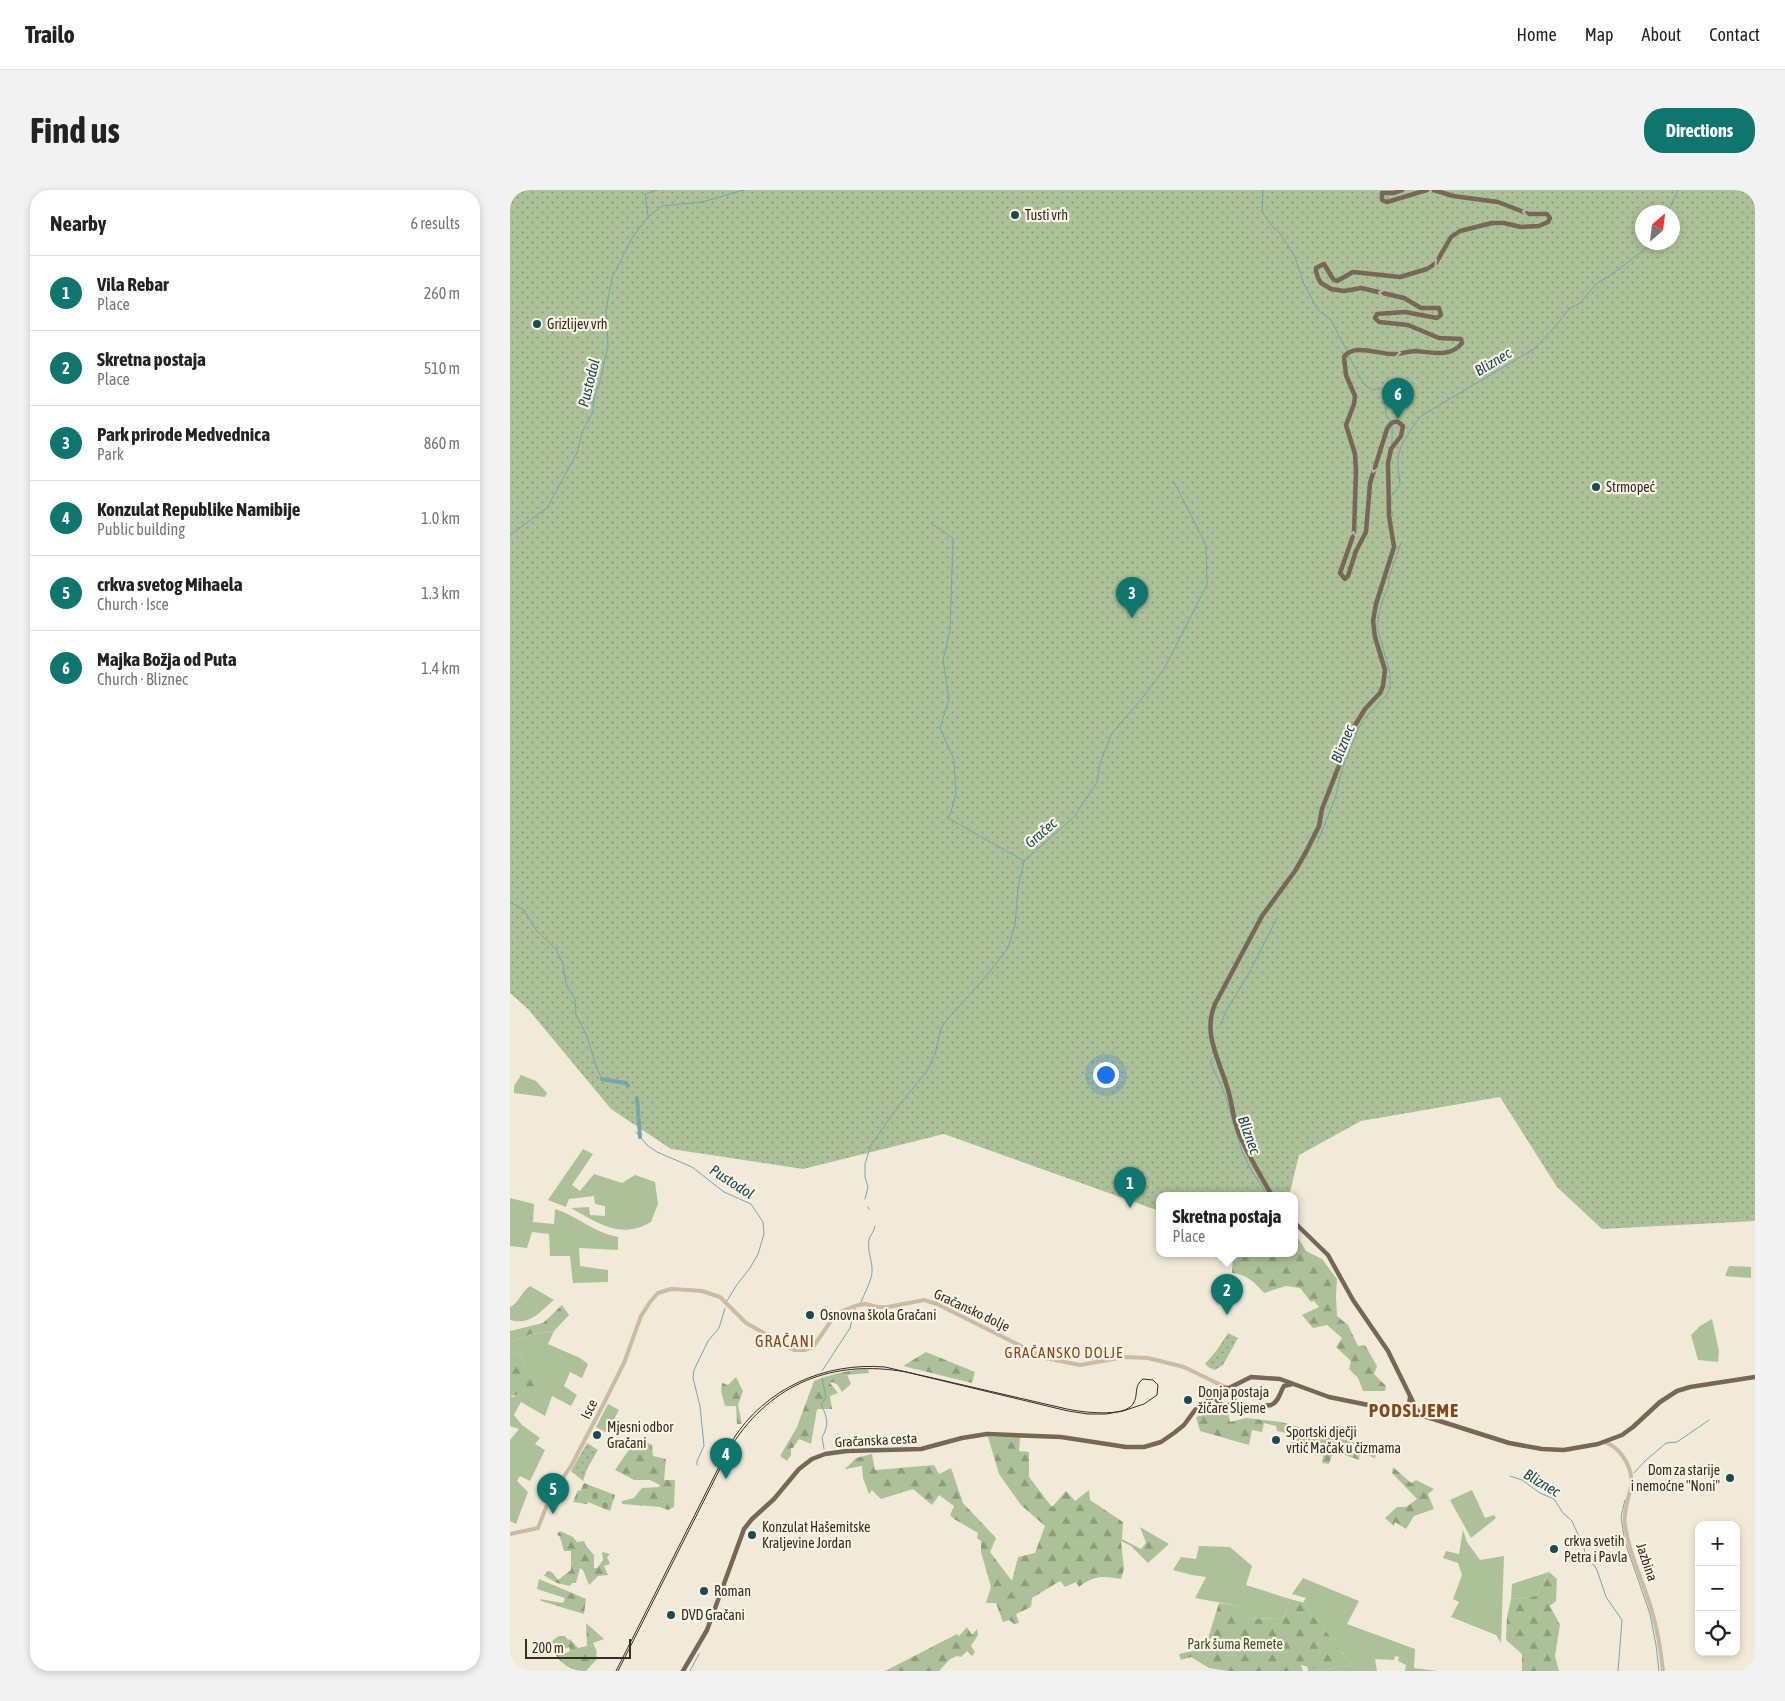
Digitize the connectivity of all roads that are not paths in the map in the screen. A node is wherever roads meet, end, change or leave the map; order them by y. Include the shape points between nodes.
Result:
1 (1402, 190) edge
2 (1427, 190) edge
3 (1434, 190) edge
4 (1270, 1192) edge
5 (1298, 1226) edge
6 (655, 1295) joint
7 (1755, 1377) edge
8 (1280, 1379) junction
9 (1213, 1380) junction
10 (1294, 1384) junction
11 (1227, 1388) junction
12 (1283, 1388) junction
13 (1409, 1392) junction
14 (1217, 1393) junction
15 (1206, 1403) junction
16 (1219, 1403) junction
17 (1228, 1406) junction
18 (1408, 1413) junction
19 (1422, 1416) junction
20 (1616, 1438) junction
21 (1603, 1442) junction
22 (1614, 1447) junction
23 (510, 1534) edge
24 (683, 1671) edge
25 (1663, 1671) edge

1 - 2 main road via 1394,194 1382,193 1382,200 1387,202
4 -> 3 main road via 1238,1130 1210,1034 1212,1015 1220,995 1262,916 1308,848 1354,727 1383,686 1385,670 1372,621 1394,547 1389,516 1388,463 1403,428 1398,422 1391,423 1384,436 1370,483 1366,532 1345,579 1340,573 1354,534 1356,472 1355,454 1346,425 1355,400 1344,361 1347,353 1358,350 1390,354 1414,351 1440,353 1462,343 1458,338 1439,338 1408,326 1379,322 1375,318 1377,314 1405,312 1433,318 1439,317 1439,308 1421,308 1404,298 1361,288 1330,289 1316,275 1316,268 1324,264 1337,281 1352,272 1400,277 1433,266 1452,237 1460,231 1498,223 1539,226 1550,218 1547,214 1529,214 1498,202
5 - 13 main road via 1328,1255 1353,1300 1388,1351
6 - 9 street, Gračansko dolje via 675,1289 716,1295 746,1323 796,1350 813,1347 828,1323 846,1310 863,1304 882,1307 930,1301 1052,1360 1085,1365 1143,1357 1184,1367
6 - 23 street, Isce via 641,1316 624,1363 596,1420 571,1466 551,1494 537,1529
7 - 20 main road via 1677,1391
8 - 10 main road
8 - 11 main road via 1252,1378
8 - 12 main road
9 - 11 street, Gračansko dolje
9 - 14 street
10 - 12 main road
10 - 18 main road via 1329,1397
11 - 14 main road
11 - 17 main road via 1234,1392 1235,1397
12 - 17 main road via 1272,1405
13 - 18 main road
13 - 19 main road
14 - 15 main road, Gračanska cesta
14 - 16 main road
15 - 16 main road
15 - 24 main road, Gračanska cesta via 1195,1410 1174,1434 1144,1447 1061,1437 987,1434 921,1449 847,1451 816,1457 796,1472 774,1499 745,1526 707,1630
16 - 17 main road
18 - 19 main road
19 - 21 main road via 1509,1443 1542,1449 1579,1448
20 - 21 main road
20 - 22 street
21 - 22 street
22 - 25 street, Jazbina via 1630,1470 1624,1523 1653,1614

